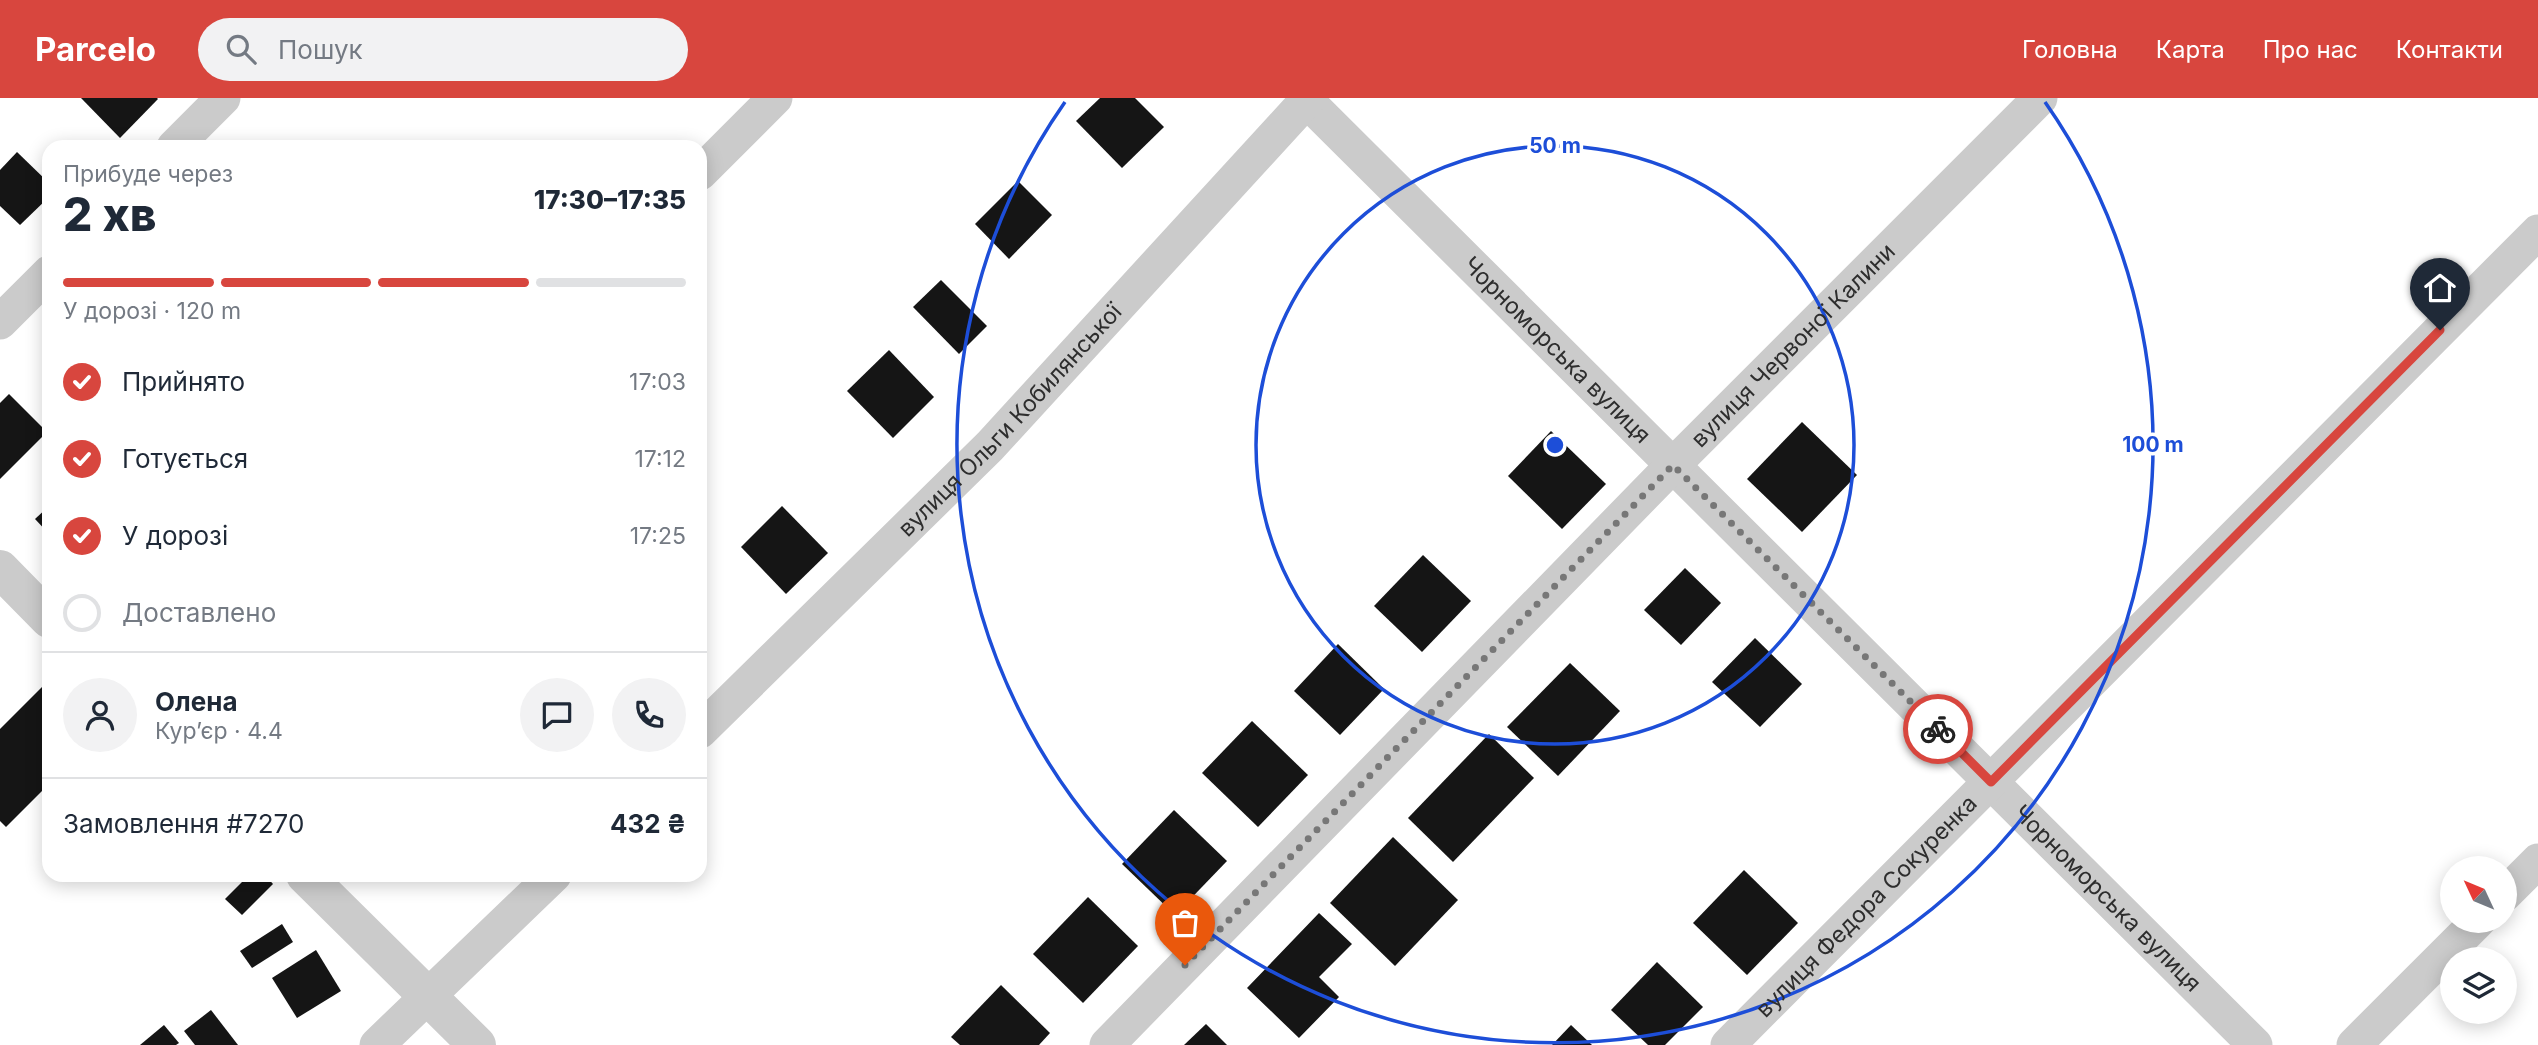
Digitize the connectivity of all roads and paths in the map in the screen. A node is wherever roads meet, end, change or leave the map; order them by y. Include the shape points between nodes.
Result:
1 (223, 98) edge
2 (775, 98) edge
3 (2040, 98) edge
4 (1307, 99) edge
5 (181, 140) edge
6 (707, 166) edge
7 (2538, 232) edge
8 (42, 280) edge
9 (0, 322) edge
10 (1673, 465) junction
11 (0, 569) edge
12 (42, 612) edge
13 (707, 724) edge
14 (1991, 782) junction
15 (2538, 861) edge
16 (312, 882) edge
17 (547, 882) edge
18 (2517, 882) edge
19 (2466, 933) edge
20 (429, 998) junction
21 (377, 1045) edge
22 (477, 1045) edge
23 (1107, 1045) edge
24 (1728, 1045) edge
25 (2255, 1045) edge
26 (2354, 1045) edge

1 - 5 street
2 - 6 street
3 - 10 street, вулиця Червоної Калини
4 - 10 street, Чорноморська вулиця
4 - 13 street, вулиця Ольги Кобилянської via 990,446
7 - 14 street, вулиця Федора Сокуренка
8 - 9 street
10 - 14 street, Чорноморська вулиця
10 - 23 street, вулиця Червоної Калини
11 - 12 street
14 - 24 street, вулиця Федора Сокуренка
14 - 25 street, Чорноморська вулиця
15 - 18 street
16 - 20 street
17 - 20 street
19 - 26 street
20 - 21 street
20 - 22 street

